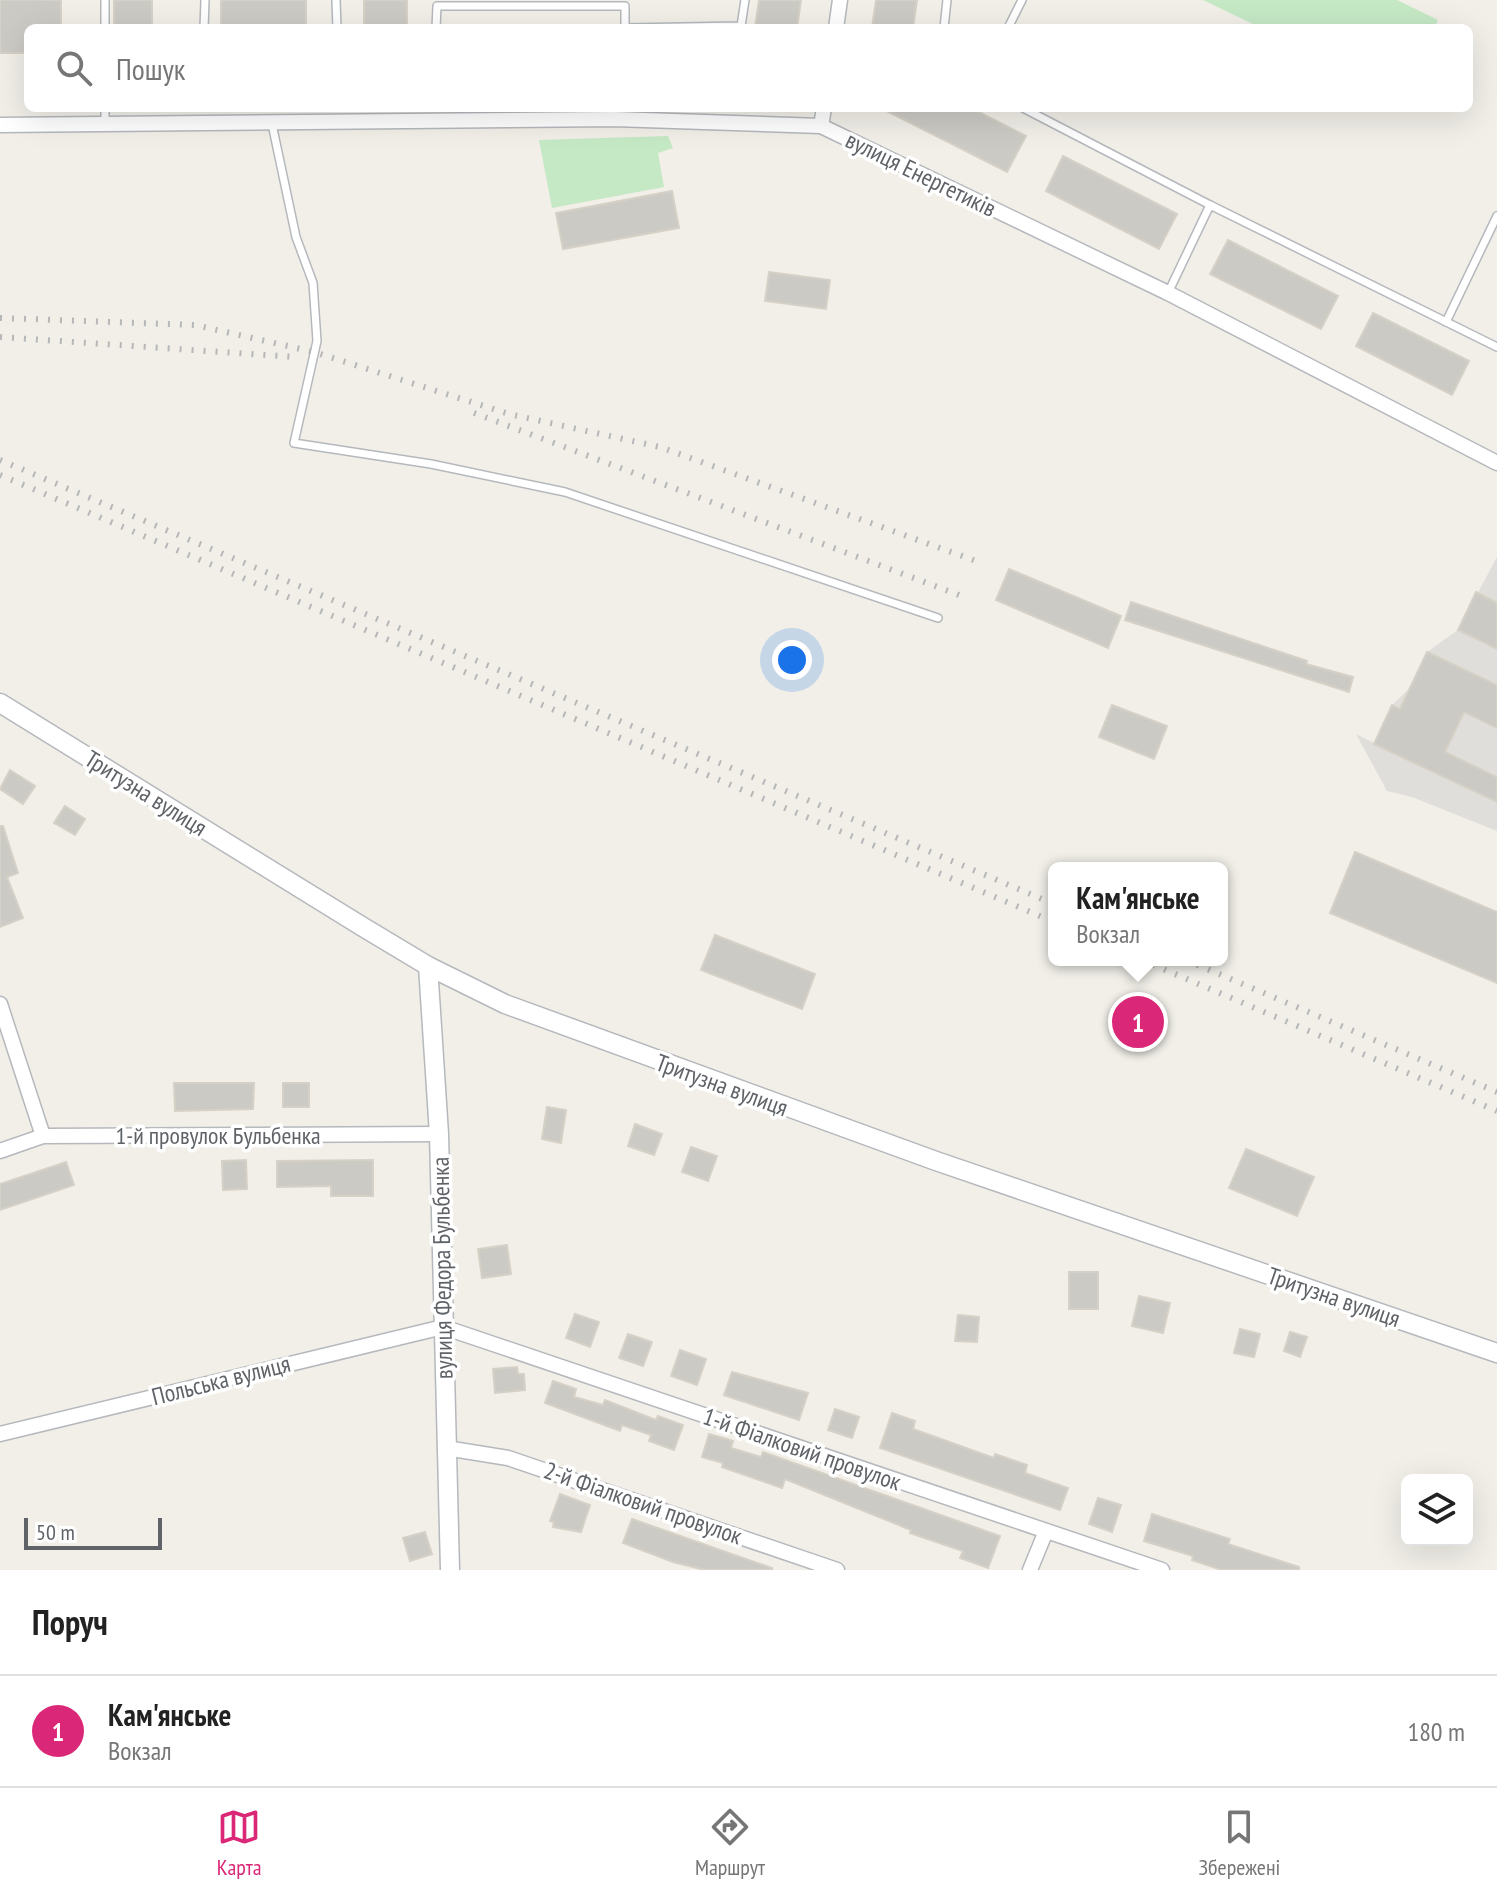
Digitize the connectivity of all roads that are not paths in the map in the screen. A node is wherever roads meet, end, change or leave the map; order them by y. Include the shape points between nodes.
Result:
1 (105, 0) edge
2 (205, 0) edge
3 (336, 0) edge
4 (745, 0) edge
5 (840, 0) edge
6 (947, 0) edge
7 (1022, 0) edge
8 (437, 3) edge
9 (105, 24) edge
10 (204, 24) edge
11 (337, 24) edge
12 (436, 24) edge
13 (625, 24) edge
14 (741, 24) edge
15 (837, 24) edge
16 (944, 24) edge
17 (1010, 24) edge
18 (105, 112) edge
19 (823, 112) edge
20 (1031, 112) edge
21 (622, 114) edge
22 (337, 116) edge
23 (272, 124) junction
24 (0, 125) edge
25 (105, 125) junction
26 (821, 126) junction
27 (1210, 205) junction
28 (1497, 216) edge
29 (1168, 293) junction
30 (1446, 322) junction
31 (1497, 347) edge
32 (1497, 463) edge
33 (938, 618) dead end
34 (0, 703) edge
35 (428, 966) junction
36 (0, 1004) edge
37 (439, 1134) junction
38 (43, 1136) junction
39 (0, 1151) edge
40 (443, 1327) junction
41 (1497, 1353) edge
42 (0, 1434) edge
43 (446, 1448) junction
44 (1046, 1531) junction
45 (450, 1570) edge
46 (837, 1570) edge
47 (1030, 1570) edge
48 (1162, 1570) edge

1 - 9 lane
2 - 10 lane
3 - 11 lane
4 - 14 lane
5 - 15 street
6 - 16 lane
7 - 17 lane
8 - 12 lane
8 - 13 lane via 625,6
18 - 25 lane
19 - 26 street
20 - 27 lane
21 - 22 street, вулиця Енергетиків
21 - 26 street, вулиця Енергетиків
22 - 23 street, вулиця Енергетиків
23 - 25 street, вулиця Енергетиків
23 - 33 lane via 296,237 313,283 317,341 294,443 565,492
24 - 25 street, вулиця Енергетиків
26 - 29 street, вулиця Енергетиків
27 - 29 lane
27 - 30 lane
28 - 30 lane
29 - 32 street, вулиця Енергетиків
30 - 31 lane
34 - 35 street, Тритузна вулиця
35 - 37 street, вулиця Федора Бульбенка
35 - 41 street, Тритузна вулиця via 588,1037
36 - 38 street
37 - 38 street, 1-й провулок Бульбенка
37 - 40 street, вулиця Федора Бульбенка
38 - 39 street, 1-й провулок Бульбенка
40 - 42 street, Польська вулиця
40 - 43 street, вулиця Федора Бульбенка
40 - 44 street, 1-й Фіалковий провулок
43 - 45 street, вулиця Федора Бульбенка
43 - 46 street, 2-й Фіалковий провулок via 508,1458
44 - 47 street
44 - 48 street, 1-й Фіалковий провулок

